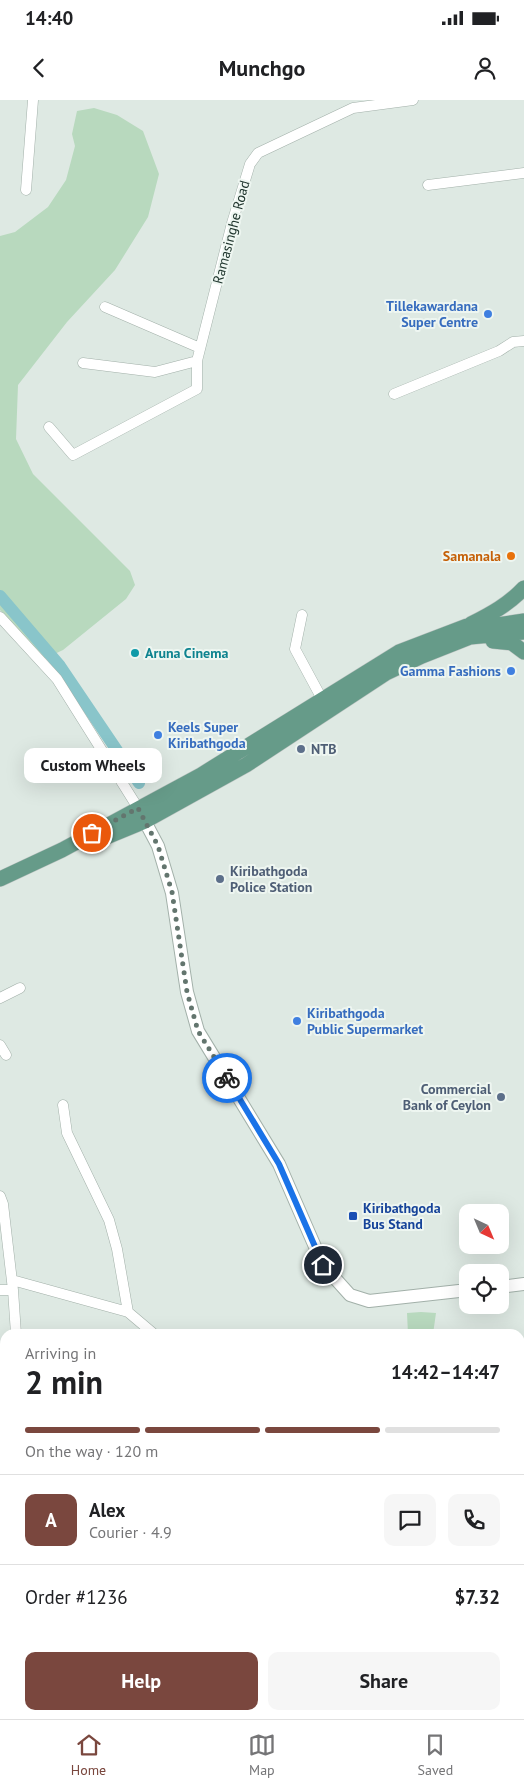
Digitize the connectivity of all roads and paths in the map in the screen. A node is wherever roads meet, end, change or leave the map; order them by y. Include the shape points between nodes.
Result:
1 (33, 100) edge
2 (413, 100) edge
3 (524, 173) edge
4 (428, 184) dead end
5 (26, 190) dead end
6 (105, 307) dead end
7 (524, 341) edge
8 (200, 348) junction
9 (197, 361) junction
10 (83, 363) dead end
11 (394, 394) dead end
12 (49, 426) dead end
13 (524, 588) edge
14 (302, 615) dead end
15 (0, 617) edge
16 (524, 621) edge
17 (469, 631) junction
18 (524, 632) edge
19 (524, 652) edge
20 (322, 699) junction
21 (142, 815) junction
22 (2, 878) edge
23 (20, 988) dead end
24 (0, 998) edge
25 (0, 1045) edge
26 (6, 1055) dead end
27 (63, 1105) dead end
28 (0, 1196) edge
29 (5, 1267) edge
30 (524, 1284) edge
31 (13, 1285) junction
32 (509, 1286) edge
33 (0, 1290) edge
34 (459, 1291) edge
35 (128, 1312) junction
36 (16, 1329) edge
37 (148, 1329) edge

1 - 5 street
2 - 8 street, Ramasinghe Road via 352,108 258,153 250,164 234,215
3 - 4 street
6 - 8 street
7 - 11 street via 513,342 499,351
8 - 9 street, Ramasinghe Road
9 - 10 street via 155,372
9 - 12 street, Ramasinghe Road via 197,389 73,455
13 - 17 main road
14 - 20 street via 296,649
15 - 21 street via 57,679
16 - 17 main road
17 - 18 main road
17 - 19 main road via 512,643
17 - 20 main road via 399,652
17 - 21 main road via 386,673 246,766
20 - 21 main road via 201,774
21 - 22 main road
21 - 34 street via 158,846 172,892 187,992 198,1031 279,1164 323,1265 350,1294 369,1301
23 - 24 street
25 - 26 street
27 - 35 street via 68,1133 108,1220 117,1249
28 - 29 street
29 - 31 street
30 - 32 street
31 - 33 street
31 - 35 street
31 - 36 street
35 - 37 street

